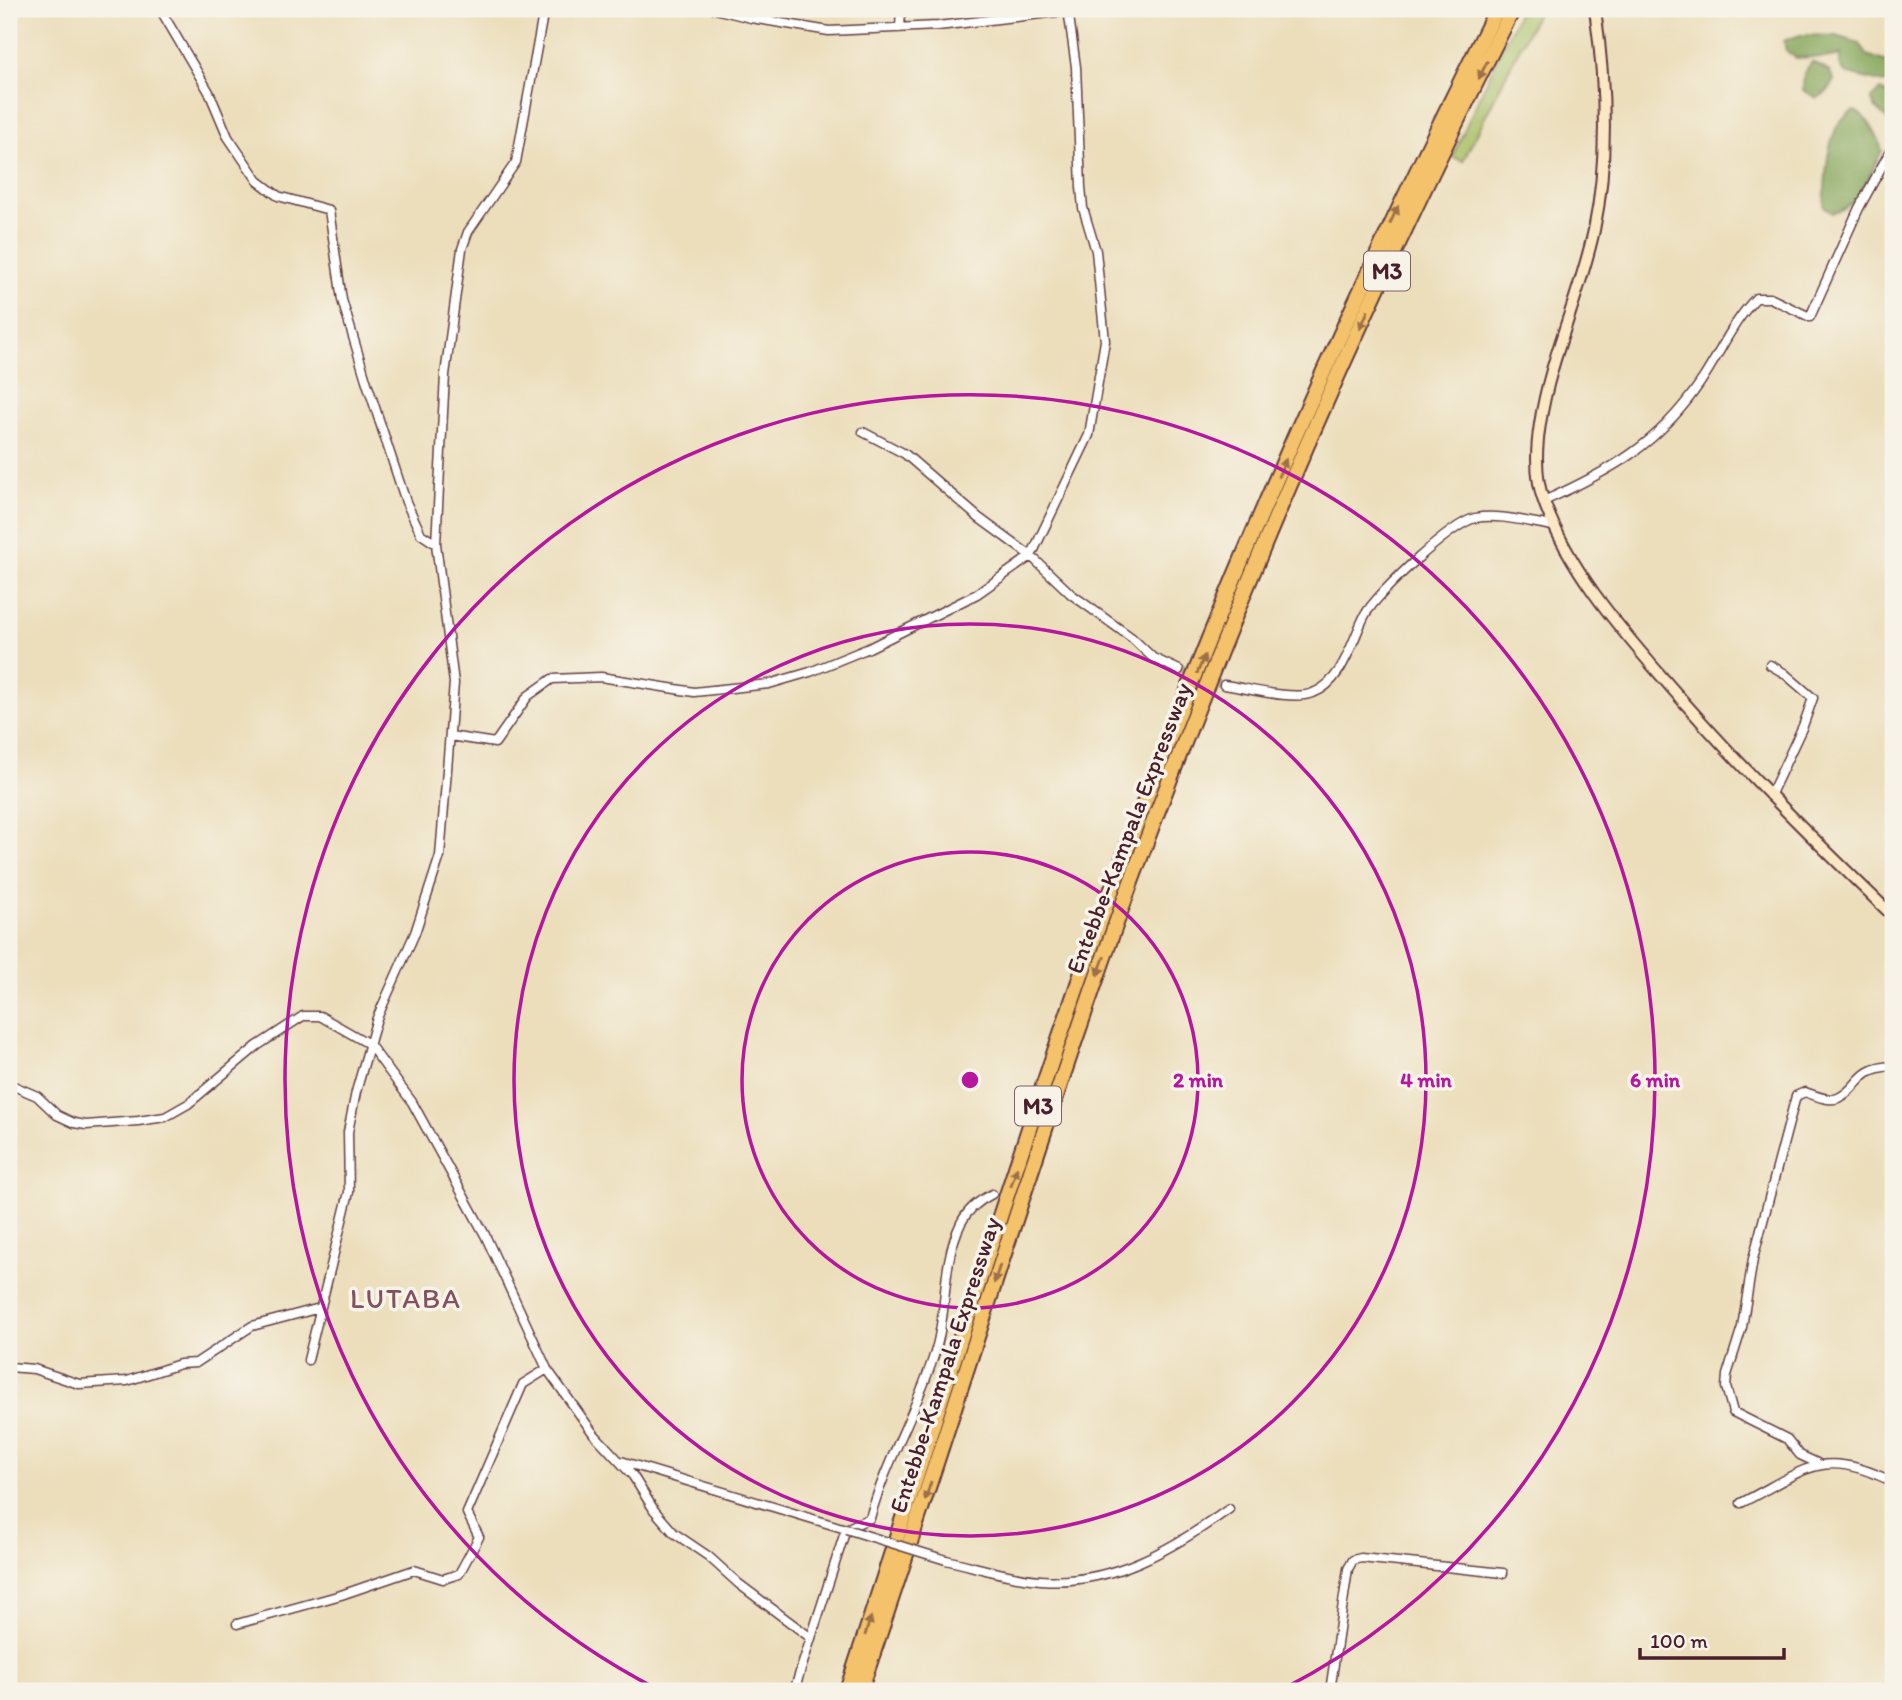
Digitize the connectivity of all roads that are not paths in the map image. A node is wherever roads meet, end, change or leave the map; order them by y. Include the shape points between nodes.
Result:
1 (160, 9) edge
2 (544, 9) edge
3 (715, 9) edge
4 (901, 9) edge
5 (1497, 9) edge
6 (1513, 9) edge
7 (1595, 9) edge
8 (1067, 10) edge
9 (900, 28) junction
10 (1893, 146) edge
11 (863, 432) dead end
12 (1544, 502) junction
13 (1555, 526) junction
14 (436, 544) junction
15 (1031, 556) junction
16 (1770, 665) dead end
17 (1179, 670) tunnel mouth
18 (1224, 685) tunnel mouth
19 (450, 736) junction
20 (1770, 796) junction
21 (1893, 916) edge
22 (369, 1044) junction
23 (1893, 1066) edge
24 (9, 1084) edge
25 (992, 1194) dead end
26 (320, 1308) junction
27 (308, 1360) dead end
28 (9, 1367) edge
29 (547, 1369) junction
30 (621, 1461) junction
31 (1817, 1463) junction
32 (1893, 1482) edge
33 (1741, 1503) dead end
34 (1229, 1509) dead end
35 (846, 1529) junction
36 (1503, 1573) dead end
37 (237, 1623) dead end
38 (811, 1639) junction
39 (794, 1691) edge
40 (846, 1691) edge
41 (860, 1691) edge
42 (1330, 1691) edge

1 - 14 street via 228,137 257,181 278,196 329,210 342,300 366,380 406,502 421,534
2 - 14 street via 516,162 468,232 462,249 445,375
3 - 9 street via 829,31
4 - 9 street
40 -> 5 highway, Entebbe-Kampala Expressway / M3 via 1037,1108 1130,841 1255,531 1387,230
6 -> 41 highway, Entebbe-Kampala Expressway / M3 via 1368,311 1192,721 1046,1124
7 - 12 main road via 1602,132 1595,225 1540,421 1537,475
8 - 9 street
8 - 15 street via 1076,67 1083,208 1096,251 1105,341 1089,435
10 - 12 street via 1859,208 1810,317 1770,298 1756,298 1739,316 1684,407 1658,436 1595,478
11 - 15 street via 905,454
12 - 13 main road
13 - 18 street via 1477,517 1448,534 1380,593 1339,671 1312,694
13 - 20 main road via 1604,607
14 - 19 street via 453,683
15 - 17 street via 1153,658
15 - 19 street via 977,594 810,672 769,684 694,692 601,677 552,679 528,696 495,744
16 - 20 street via 1813,698
19 - 22 street via 435,876
20 - 21 main road
22 - 24 street via 320,1016 303,1016 257,1046 188,1104 165,1117 138,1121 74,1122 57,1115 37,1096
22 - 26 street via 348,1132 349,1192
22 - 29 street via 412,1102 485,1235
23 - 31 street via 1864,1073 1838,1098 1796,1096 1727,1375 1733,1412 1787,1439 1800,1455
25 - 35 street via 969,1210 958,1232 946,1273 937,1345 870,1518
26 - 27 street
26 - 28 street via 252,1326 196,1363 127,1381 79,1384 34,1369
29 - 30 street via 593,1433
29 - 37 street via 523,1384 467,1513 479,1537 459,1574 443,1580 414,1570
30 - 35 street
30 - 38 street via 674,1533
31 - 32 street via 1835,1462
31 - 33 street
34 - 35 street, bridge via 1130,1567 1071,1581 1039,1580 946,1560
35 - 38 street
36 - 42 street via 1353,1560
38 - 39 street

